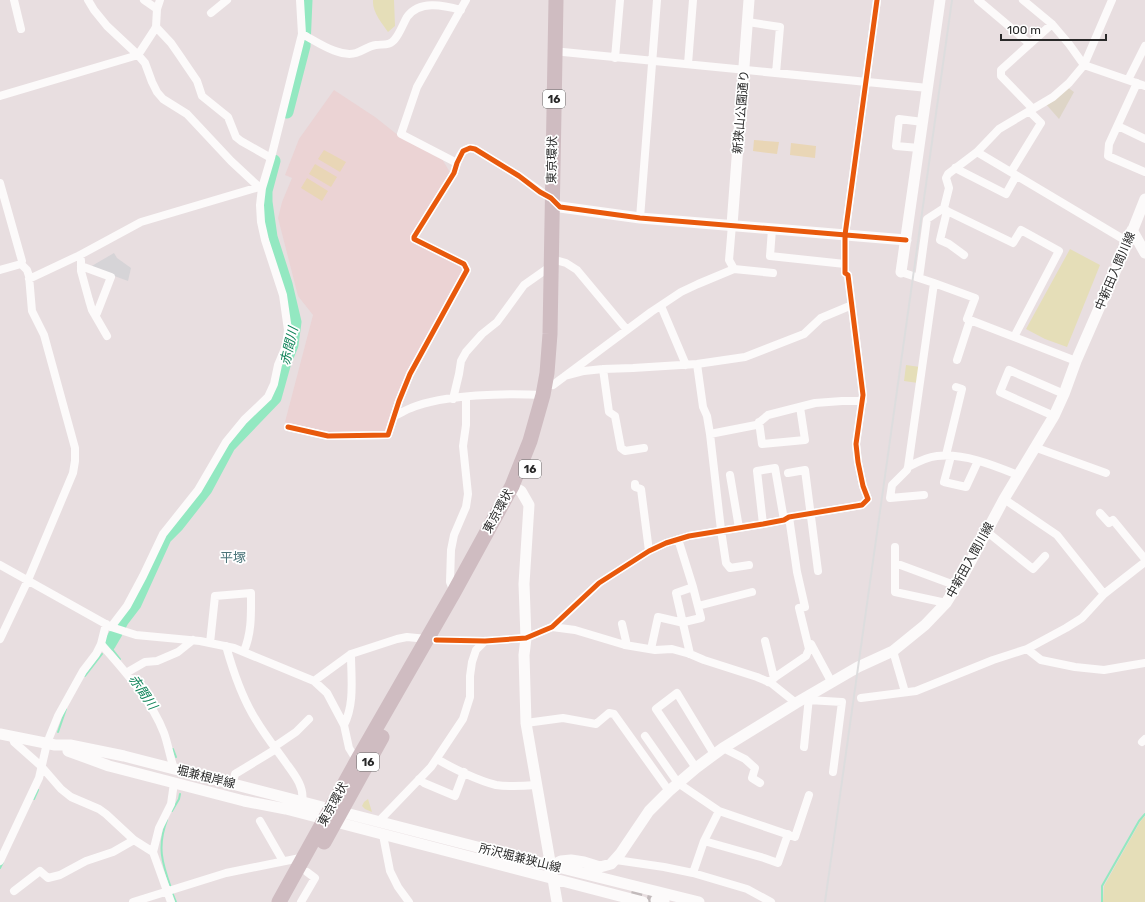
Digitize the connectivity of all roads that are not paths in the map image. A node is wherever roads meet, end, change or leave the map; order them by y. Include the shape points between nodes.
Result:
1 (14, 0) edge
2 (88, 0) edge
3 (144, 0) edge
4 (160, 0) edge
5 (227, 0) edge
6 (300, 0) edge
7 (466, 0) edge
8 (556, 0) edge
9 (564, 0) edge
10 (620, 0) edge
11 (657, 0) edge
12 (693, 0) edge
13 (749, 0) edge
14 (877, 0) edge
15 (940, 0) edge
16 (978, 0) edge
17 (1023, 0) edge
18 (1112, 0) edge
19 (157, 9) junction
20 (461, 10) junction
21 (211, 13) dead end
22 (748, 22) junction
23 (1052, 24) junction
24 (156, 26) junction
25 (21, 29) dead end
26 (304, 35) junction
27 (1030, 44) junction
28 (1145, 46) edge
29 (563, 52) junction
30 (138, 55) junction
31 (616, 58) junction
32 (652, 60) junction
33 (688, 64) junction
34 (1084, 65) junction
35 (744, 70) junction
36 (776, 73) junction
37 (1128, 80) junction
38 (866, 82) junction
39 (1141, 85) edge
40 (928, 88) junction
41 (0, 96) edge
42 (1031, 110) junction
43 (923, 122) junction
44 (1118, 126) junction
45 (1145, 139) edge
46 (919, 148) junction
47 (977, 152) junction
48 (271, 158) junction
49 (457, 163) junction
50 (955, 168) junction
51 (1145, 172) edge
52 (1013, 174) junction
53 (0, 182) edge
54 (261, 188) junction
55 (1145, 199) edge
56 (556, 202) junction
57 (946, 209) junction
58 (640, 218) junction
59 (732, 225) junction
60 (772, 228) junction
61 (1132, 230) junction
62 (845, 234) junction
63 (906, 240) junction
64 (1128, 242) junction
65 (1145, 253) edge
66 (964, 255) dead end
67 (80, 256) junction
68 (555, 263) junction
69 (21, 264) junction
70 (845, 264) junction
71 (81, 266) junction
72 (734, 269) junction
73 (0, 270) edge
74 (901, 272) joint
75 (772, 273) dead end
76 (919, 278) junction
77 (29, 279) junction
78 (934, 283) junction
79 (852, 305) junction
80 (661, 306) junction
81 (95, 315) junction
82 (970, 320) junction
83 (627, 330) junction
84 (107, 336) dead end
85 (1014, 337) junction
86 (957, 360) dead end
87 (1076, 360) junction
88 (697, 364) junction
89 (686, 365) junction
90 (603, 369) junction
91 (565, 376) junction
92 (956, 387) dead end
93 (548, 390) junction
94 (1064, 394) junction
95 (466, 397) junction
96 (453, 399) junction
97 (863, 401) junction
98 (800, 407) junction
99 (394, 416) junction
100 (1054, 416) junction
101 (759, 422) junction
102 (288, 427) dead end
103 (710, 434) junction
104 (1034, 447) junction
105 (644, 448) dead end
106 (949, 455) junction
107 (978, 461) junction
108 (908, 467) junction
109 (788, 473) dead end
110 (1106, 473) dead end
111 (730, 475) dead end
112 (1018, 475) junction
113 (635, 484) dead end
114 (516, 488) junction
115 (924, 495) dead end
116 (1004, 499) junction
117 (1100, 513) dead end
118 (811, 514) junction
119 (786, 519) junction
120 (763, 524) junction
121 (739, 528) junction
122 (721, 530) junction
123 (986, 531) junction
124 (678, 539) junction
125 (895, 547) dead end
126 (649, 551) junction
127 (1045, 556) dead end
128 (1145, 561) edge
129 (895, 563) junction
130 (0, 565) edge
131 (749, 565) dead end
132 (818, 571) dead end
133 (28, 580) junction
134 (957, 586) junction
135 (693, 587) junction
136 (454, 592) junction
137 (752, 592) dead end
138 (1104, 594) junction
139 (946, 603) junction
140 (698, 606) junction
141 (684, 623) junction
142 (622, 624) dead end
143 (109, 626) junction
144 (552, 627) junction
145 (526, 638) junction
146 (0, 639) edge
147 (432, 639) junction
148 (193, 640) junction
149 (485, 641) junction
150 (765, 641) dead end
151 (210, 643) junction
152 (101, 644) junction
153 (625, 645) junction
154 (808, 645) junction
155 (226, 646) junction
156 (651, 649) junction
157 (1027, 649) junction
158 (244, 651) junction
159 (893, 651) junction
160 (352, 654) junction
161 (690, 654) junction
162 (1145, 663) edge
163 (128, 671) junction
164 (771, 680) junction
165 (314, 681) junction
166 (832, 683) junction
167 (905, 692) junction
168 (860, 698) dead end
169 (809, 699) junction
170 (796, 704) junction
171 (310, 719) dead end
172 (526, 723) junction
173 (344, 725) junction
174 (0, 734) edge
175 (12, 736) junction
176 (645, 736) dead end
177 (51, 744) junction
178 (804, 747) dead end
179 (69, 748) junction
180 (275, 748) junction
181 (718, 751) junction
182 (437, 759) junction
183 (356, 761) junction
184 (174, 768) junction
185 (696, 768) junction
186 (44, 769) junction
187 (464, 772) junction
188 (833, 772) dead end
189 (419, 779) junction
190 (174, 783) junction
191 (232, 783) junction
192 (678, 783) junction
193 (760, 783) dead end
194 (537, 785) junction
195 (669, 791) junction
196 (243, 794) dead end
197 (809, 796) dead end
198 (302, 802) junction
199 (719, 811) junction
200 (333, 815) junction
201 (379, 821) junction
202 (260, 822) dead end
203 (788, 834) junction
204 (382, 835) junction
205 (134, 840) junction
206 (704, 841) junction
207 (153, 852) junction
208 (305, 857) junction
209 (0, 860) edge
210 (615, 860) junction
211 (283, 861) junction
212 (551, 866) junction
213 (307, 872) junction
214 (693, 873) junction
215 (554, 878) junction
216 (615, 881) junction
217 (170, 890) junction
218 (14, 891) dead end
219 (659, 900) edge
220 (133, 902) edge
221 (171, 902) edge
222 (279, 902) edge
223 (291, 902) edge
224 (301, 902) edge
225 (410, 902) edge
226 (558, 902) edge
227 (643, 902) edge
228 (678, 902) edge
229 (699, 902) edge
230 (771, 902) edge

1 - 25 street
2 - 30 street via 107,26
3 - 19 street
4 - 19 street
5 - 21 street
6 - 26 street
7 - 20 street
8 - 56 highway, 東京環状 / 16
9 - 29 highway, 東京環状 / 16
10 - 31 street
11 - 32 street
12 - 33 street
13 - 22 main road, 新狭山公園通り
14 - 38 street
15 - 40 main road
16 - 27 street
17 - 23 street
18 - 34 street
19 - 24 street
20 - 26 street via 431,4 415,9 408,16 395,40 386,45 370,46 355,53 343,53
20 - 49 street via 417,88 401,134
22 - 35 main road, 新狭山公園通り
22 - 36 street via 780,26
23 - 27 street
23 - 34 street
24 - 30 street
24 - 48 street via 197,81 202,96 228,117 236,137
26 - 48 street
27 - 42 street via 1001,70 1001,76
28 - 37 street
29 - 31 street
29 - 56 highway, 東京環状 / 16
30 - 41 street
30 - 54 street via 145,63 157,92 163,99 188,114 231,161
31 - 32 street
32 - 33 street
32 - 58 street
33 - 35 street
34 - 37 street
34 - 42 street via 1069,83
35 - 36 street
35 - 59 main road, 新狭山公園通り
36 - 38 street
37 - 39 street
38 - 40 street
38 - 62 street
39 - 44 street
40 - 43 main road
42 - 47 street via 999,130
42 - 52 street via 1041,123
43 - 46 main road
43 - 46 street via 899,119 896,146
44 - 45 street
44 - 51 street via 1109,144 1108,156
46 - 63 main road
47 - 50 street
47 - 52 street
48 - 54 street
49 - 56 street via 463,151 475,149
49 - 99 street via 454,173 414,237 464,264 467,270 410,374
50 - 52 street via 1006,194
50 - 57 street via 946,178 949,188
52 - 64 street
53 - 69 street
54 - 67 street via 141,222
54 - 143 street via 261,222 283,295 288,330 286,346 274,384 268,397 230,436 198,490 163,534 127,606
55 - 61 main road, 中新田入間川線
56 - 58 main road
56 - 68 highway, 東京環状 / 16
57 - 66 street via 940,240
57 - 76 street via 927,219
57 - 85 street via 1013,243 1021,230 1059,251
58 - 59 main road
59 - 60 main road
59 - 72 street via 729,260
60 - 62 main road
60 - 70 street via 770,256
61 - 64 main road, 中新田入間川線
61 - 65 main road
62 - 63 main road
62 - 70 street
63 - 74 main road
64 - 87 main road, 中新田入間川線
67 - 71 street
67 - 77 street
68 - 83 street via 566,263 577,270
68 - 93 highway, 東京環状 / 16 via 557,335
68 - 96 street via 524,285 497,322 478,337 466,352
69 - 73 street
69 - 77 street
70 - 79 street
71 - 81 street via 80,272
71 - 81 street via 111,277
72 - 75 street
72 - 80 street via 681,292
74 - 76 street
76 - 78 street
77 - 133 street via 32,311 44,335 75,448 75,461 73,473
78 - 82 street via 975,298 967,319
78 - 108 street
79 - 88 street via 821,318 804,334 780,344 745,356
79 - 97 street
80 - 83 street
80 - 89 street
81 - 84 street
82 - 85 street
82 - 86 street
83 - 91 street
85 - 87 street
87 - 94 main road, 中新田入間川線
88 - 89 street
88 - 103 street
89 - 90 street
90 - 91 street
90 - 105 street via 608,412 615,416 621,448 625,451
91 - 93 street
92 - 106 street via 962,389
93 - 95 street
93 - 114 highway, 東京環状 / 16 via 538,445
94 - 100 main road, 中新田入間川線
94 - 100 street via 1009,370 1000,392
95 - 96 street
95 - 136 street via 464,446 468,494 451,550 450,582
96 - 99 street via 411,408
97 - 98 street via 815,403
97 - 118 street via 856,444 863,486 868,499 862,505
98 - 101 street via 768,415
98 - 101 street via 805,440 762,444
99 - 102 street via 388,435 328,436
100 - 104 main road, 中新田入間川線
101 - 103 street via 756,425
103 - 122 street
104 - 110 street
104 - 112 main road, 中新田入間川線
106 - 107 street
106 - 107 street via 944,482 966,487
106 - 108 street via 935,456
107 - 112 street
108 - 115 street via 892,485 890,498
109 - 118 street via 805,470
111 - 121 street
112 - 116 main road, 中新田入間川線
113 - 126 street via 635,487 642,489
114 - 136 highway, 東京環状 / 16
114 - 145 main road via 529,505 524,584
114 - 147 highway, 東京環状 / 16
116 - 123 main road, 中新田入間川線
116 - 138 street via 1057,536
117 - 128 street via 1109,523 1113,520
118 - 119 street
118 - 132 street
119 - 120 street
119 - 120 street via 775,468 757,471
119 - 154 street via 805,608 799,608
120 - 121 street
121 - 122 street
122 - 124 street
122 - 131 street via 726,563 730,568
123 - 127 street via 1033,569
123 - 134 main road, 中新田入間川線
124 - 126 street
124 - 135 street
125 - 129 street
126 - 144 street via 599,583
128 - 138 street
129 - 134 street
129 - 139 street via 895,592
130 - 133 street
133 - 143 street
133 - 146 street
134 - 139 main road, 中新田入間川線
135 - 140 street
135 - 141 street via 676,593
136 - 147 highway, 東京環状 / 16
137 - 140 street
138 - 157 street via 1082,618
139 - 159 main road, 中新田入間川線 via 909,640
140 - 141 street via 701,618
141 - 156 street via 658,617
141 - 161 street
142 - 153 street
143 - 148 street via 136,635
143 - 152 street
144 - 145 street
144 - 153 street via 575,630
145 - 149 street
145 - 172 main road
147 - 149 street
147 - 160 street via 407,637
147 - 183 highway, 東京環状 / 16
147 - 200 highway, 東京環状 / 16
148 - 151 street
148 - 163 street via 178,652 157,661 145,662
149 - 182 street via 476,650 470,668 470,697 467,711
150 - 164 street
151 - 155 street
151 - 158 street via 215,596 251,592 251,626
152 - 163 street
152 - 177 street via 58,716
153 - 156 street
154 - 164 street via 806,656
154 - 166 street via 811,644
155 - 158 street
155 - 180 street via 232,669 245,699
156 - 161 street via 672,649
157 - 162 street via 1041,660 1075,667 1104,670
157 - 167 street via 916,691
158 - 165 street
159 - 166 main road, 中新田入間川線 via 858,667
159 - 167 street
160 - 165 street
160 - 173 street via 351,698
161 - 164 street
163 - 184 street via 164,732
164 - 170 street
165 - 173 street via 327,693
166 - 169 main road, 中新田入間川線
167 - 168 street
169 - 170 main road, 中新田入間川線
169 - 178 street
169 - 188 street via 842,702
170 - 181 main road, 中新田入間川線
171 - 180 street
172 - 194 main road
172 - 195 street via 563,718 596,724 609,713 614,714
173 - 183 street via 349,748
174 - 175 main road, 堀兼根岸線
175 - 177 main road, 堀兼根岸線
175 - 186 street via 14,742
176 - 192 street
177 - 179 main road, 堀兼根岸線
177 - 186 street
179 - 184 main road, 堀兼根岸線 via 124,756
179 - 190 main road, 堀兼根岸線 via 109,766
179 - 196 main road, 堀兼根岸線 via 124,760
180 - 191 street via 235,774
180 - 198 street via 298,780 303,796
181 - 185 main road, 中新田入間川線
181 - 185 street via 677,694 656,709
181 - 193 street via 745,759 754,768 752,778
182 - 187 street
182 - 189 street
183 - 200 highway, 東京環状 / 16
184 - 191 main road, 堀兼根岸線
185 - 192 main road, 中新田入間川線
186 - 205 street via 71,797 99,809
186 - 209 street
187 - 189 street via 455,796
187 - 194 street via 495,784
189 - 201 street
190 - 200 main road, 堀兼根岸線 via 286,809
190 - 207 street via 172,804 160,828
191 - 198 main road, 堀兼根岸線
192 - 195 main road, 中新田入間川線
192 - 199 street
194 - 212 main road
195 - 210 main road, 中新田入間川線 via 649,811
197 - 203 street via 795,837
198 - 200 main road, 堀兼根岸線
199 - 203 street
199 - 206 street
200 - 201 main road, 所沢堀兼狭山線
200 - 204 main road, 所沢堀兼狭山線
200 - 208 highway, 東京環状 / 16
200 - 213 highway, 東京環状 / 16
201 - 212 main road, 所沢堀兼狭山線
202 - 211 street
203 - 206 street via 778,863
204 - 215 main road, 所沢堀兼狭山線
204 - 225 street via 390,871
205 - 207 street
205 - 218 street via 60,875 48,878 40,871
206 - 214 street
207 - 217 street
208 - 211 street
208 - 222 highway, 東京環状 / 16
210 - 212 main road via 603,867 571,860
210 - 214 street
210 - 216 main road via 611,874
211 - 217 street via 226,873
212 - 215 main road
212 - 216 main road, 所沢堀兼狭山線
213 - 223 highway, 東京環状 / 16
213 - 224 street via 315,878
214 - 230 street via 747,889
215 - 226 main road
215 - 227 main road, 所沢堀兼狭山線
216 - 229 main road, 所沢堀兼狭山線
217 - 220 street
217 - 221 street
219 - 228 main road

